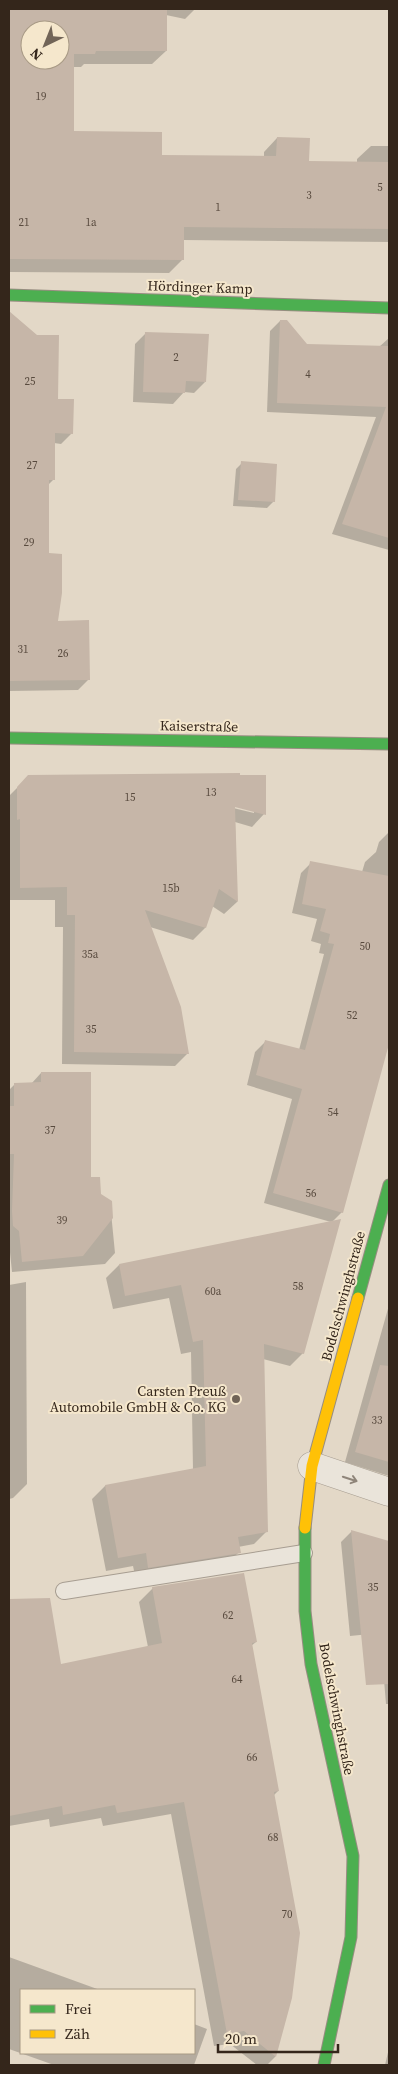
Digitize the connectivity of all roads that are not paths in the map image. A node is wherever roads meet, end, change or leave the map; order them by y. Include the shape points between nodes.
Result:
1 (9, 295) edge
2 (389, 308) edge
3 (9, 738) edge
4 (389, 744) edge
5 (389, 1185) edge
6 (312, 1466) junction
7 (389, 1492) edge
8 (304, 1553) junction
9 (64, 1591) dead end
10 (324, 2065) edge

1 - 2 street, Hördinger Kamp
3 - 4 street, Kaiserstraße
5 - 6 street, Bodelschwinghstraße
6 -> 7 street
6 - 8 street, Bodelschwinghstraße
8 - 9 lane
8 - 10 street, Bodelschwinghstraße via 310,1664 353,1856 351,1937

